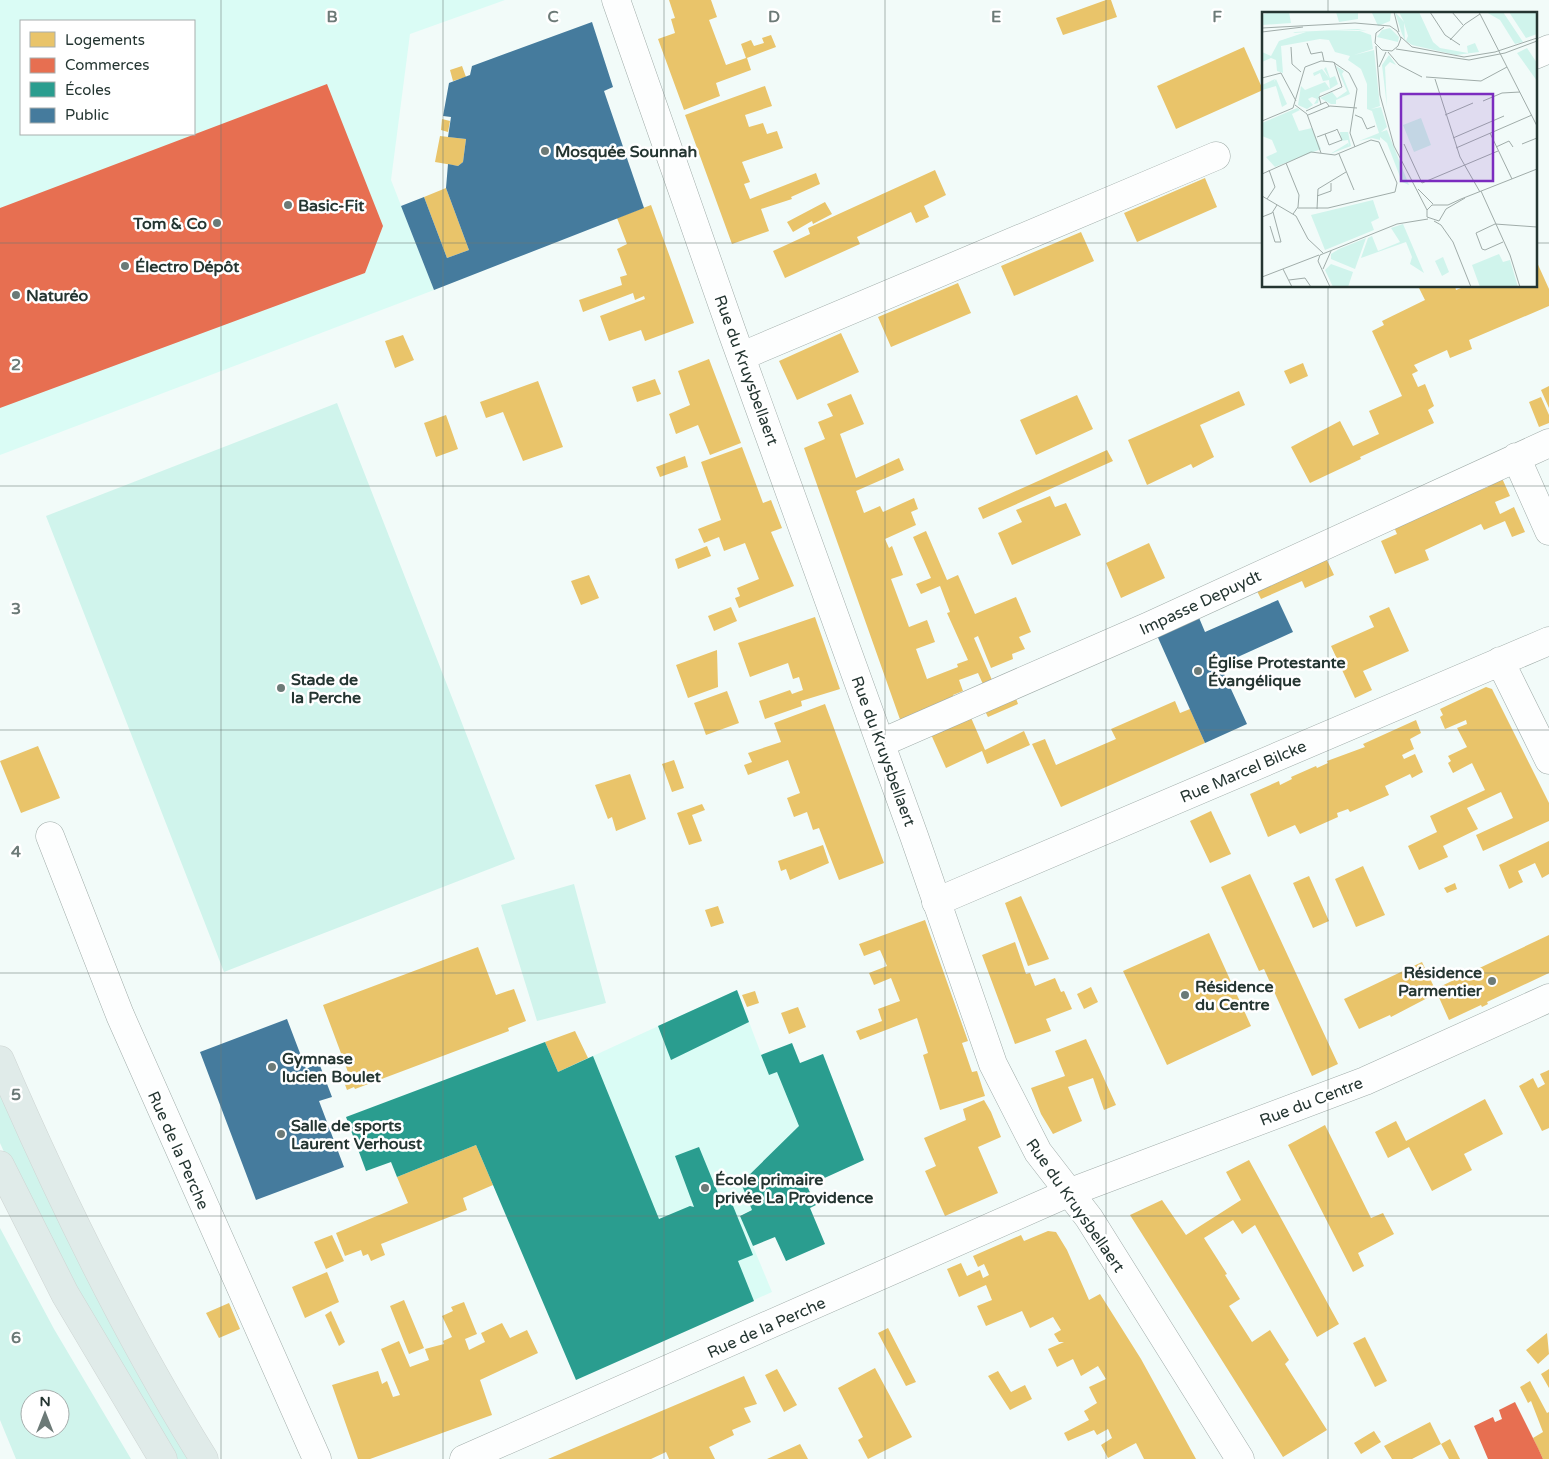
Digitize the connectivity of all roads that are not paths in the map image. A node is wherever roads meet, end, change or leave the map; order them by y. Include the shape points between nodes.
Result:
1 (616, 0) edge
2 (1549, 49) edge
3 (1536, 55) edge
4 (1216, 156) dead end
5 (742, 356) junction
6 (1549, 443) edge
7 (1516, 457) junction
8 (1549, 531) edge
9 (1549, 641) edge
10 (1500, 661) junction
11 (881, 743) junction
12 (1549, 760) edge
13 (50, 836) dead end
14 (936, 902) junction
15 (1549, 998) edge
16 (0, 1060) edge
17 (0, 1165) edge
18 (1068, 1193) junction
19 (163, 1459) edge
20 (204, 1459) edge
21 (317, 1459) edge
22 (464, 1459) edge
23 (1240, 1459) edge

1 - 5 street, Rue du Kruysbellaert
2 - 3 street
4 - 5 street
5 - 11 street, Rue du Kruysbellaert
6 - 7 street, Impasse Depuydt
7 - 8 street
7 - 11 street, Impasse Depuydt via 1149,626
9 - 10 street, Rue Marcel Bilcke
10 - 12 street
10 - 14 street, Rue Marcel Bilcke
11 - 14 street, Rue du Kruysbellaert
13 - 21 street, Rue de la Perche via 120,1016
14 - 18 street, Rue du Kruysbellaert via 993,1064 1038,1152
15 - 18 street, Rue du Centre via 1365,1081
16 - 20 main road via 112,1299
17 - 19 main road via 65,1294
18 - 22 street, Rue de la Perche
18 - 23 street, Rue du Kruysbellaert via 1096,1230

